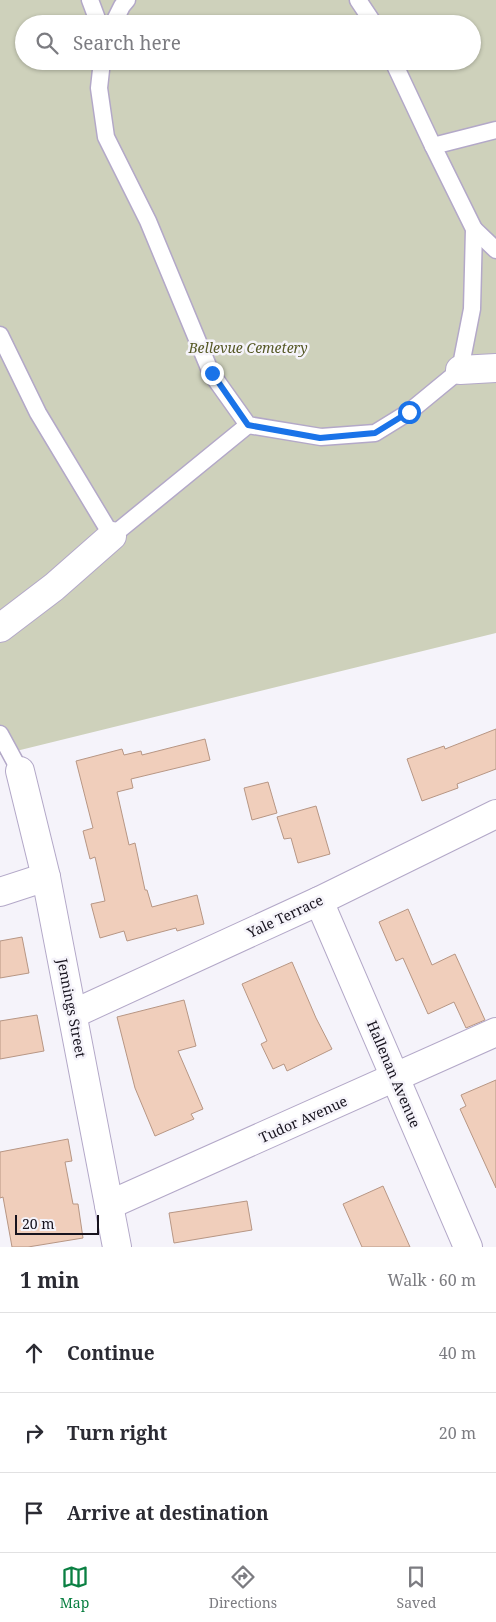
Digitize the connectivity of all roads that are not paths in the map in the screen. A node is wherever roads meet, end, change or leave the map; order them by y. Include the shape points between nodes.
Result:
1 (90, 0) edge
2 (127, 0) edge
3 (358, 0) edge
4 (96, 15) edge
5 (118, 15) edge
6 (368, 15) edge
7 (101, 70) edge
8 (397, 70) edge
9 (496, 130) edge
10 (433, 146) junction
11 (474, 229) junction
12 (496, 250) edge
13 (0, 335) edge
14 (496, 368) edge
15 (460, 370) junction
16 (248, 425) junction
17 (112, 536) junction
18 (0, 628) edge
19 (0, 734) edge
20 (20, 771) joint
21 (496, 814) edge
22 (46, 877) junction
23 (0, 892) edge
24 (319, 901) junction
25 (73, 1014) junction
26 (496, 1032) edge
27 (395, 1078) junction
28 (109, 1205) junction
29 (117, 1247) edge
30 (468, 1247) edge

1 - 4 lane
2 - 5 lane
3 - 6 lane
7 - 16 lane via 99,88 106,137 148,221 212,373
8 - 10 lane
9 - 10 lane
10 - 11 lane
11 - 12 lane
11 - 15 lane via 472,309
13 - 17 lane via 38,413
14 - 15 street
15 - 16 lane via 409,412 375,433 320,438
16 - 17 lane
17 - 18 street via 54,587
19 - 20 lane
20 - 22 street, Jennings Street
21 - 24 street, Yale Terrace
22 - 23 street
22 - 25 street, Jennings Street
24 - 25 street, Yale Terrace
24 - 27 street, Hallenan Avenue
25 - 28 street, Jennings Street
26 - 27 street, Tudor Avenue
27 - 28 street, Tudor Avenue
27 - 30 street, Hallenan Avenue
28 - 29 street, Jennings Street

